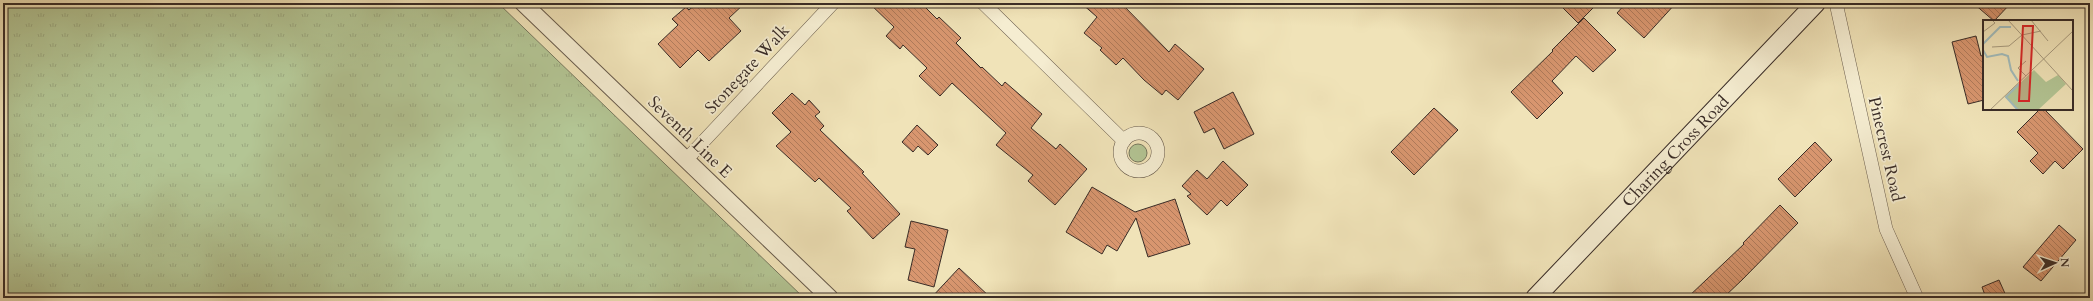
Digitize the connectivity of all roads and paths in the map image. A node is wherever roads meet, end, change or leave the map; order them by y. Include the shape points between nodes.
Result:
1 (523, 3) edge
2 (833, 3) edge
3 (983, 3) edge
4 (1816, 3) edge
5 (1836, 3) edge
6 (1124, 141) dead end
7 (686, 160) junction
8 (830, 298) edge
9 (1534, 298) edge
10 (1917, 298) edge

1 - 7 street, Seventh Line E
2 - 7 street, Stonegate Walk
3 - 6 street
4 - 9 main road, Charing Cross Road
5 - 10 street, Pinecrest Road via 1886,229
7 - 8 street, Seventh Line E

